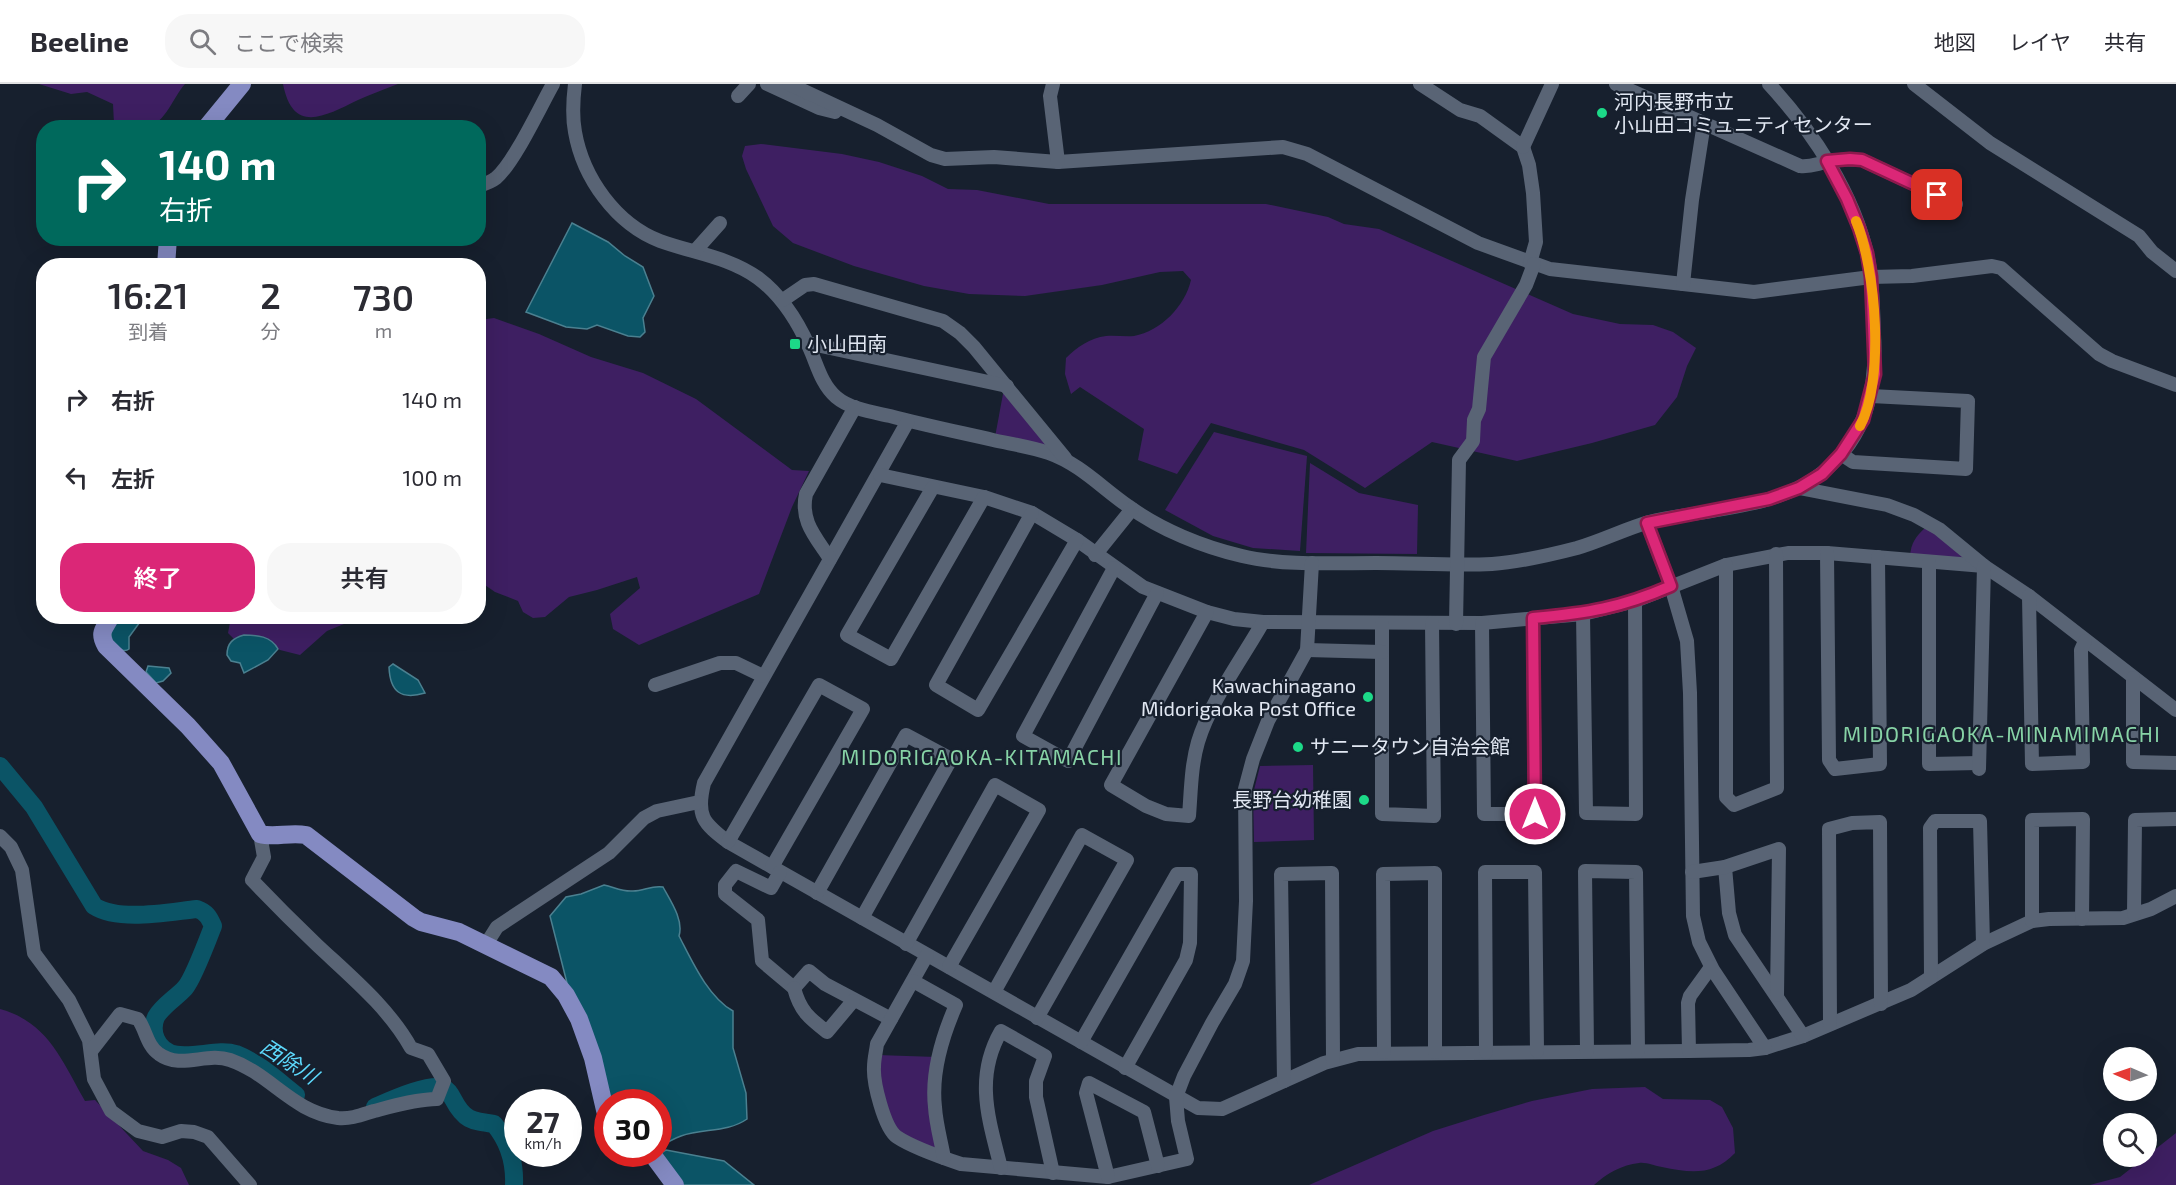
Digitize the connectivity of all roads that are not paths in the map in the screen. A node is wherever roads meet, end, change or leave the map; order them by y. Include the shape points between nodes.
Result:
1 (242, 84) edge
2 (553, 84) edge
3 (575, 84) edge
4 (749, 84) edge
5 (767, 84) edge
6 (789, 84) edge
7 (1053, 84) edge
8 (1420, 84) edge
9 (1552, 84) edge
10 (1616, 84) edge
11 (1769, 84) edge
12 (1914, 84) edge
13 (738, 96) dead end
14 (213, 120) edge
15 (1704, 123) junction
16 (885, 129) junction
17 (1523, 147) junction
18 (1827, 161) junction
19 (1058, 162) junction
20 (486, 184) edge
21 (1956, 204) dead end
22 (720, 223) dead end
23 (694, 251) junction
24 (1532, 264) junction
25 (2176, 271) edge
26 (1871, 277) junction
27 (1683, 284) junction
28 (783, 300) junction
29 (807, 343) junction
30 (2176, 385) edge
31 (1006, 386) junction
32 (1871, 396) junction
33 (855, 407) junction
34 (908, 421) junction
35 (1841, 454) junction
36 (1068, 462) junction
37 (880, 475) junction
38 (933, 487) junction
39 (1799, 488) junction
40 (984, 497) junction
41 (1132, 509) junction
42 (1032, 513) junction
43 (1647, 523) junction
44 (1077, 540) junction
45 (1827, 553) junction
46 (1776, 554) junction
47 (1095, 555) junction
48 (1878, 557) junction
49 (830, 559) junction
50 (1929, 562) junction
51 (1312, 563) junction
52 (1456, 563) junction
53 (1726, 565) junction
54 (1984, 566) junction
55 (1114, 568) junction
56 (1671, 586) junction
57 (1157, 593) junction
58 (2029, 596) junction
59 (1635, 601) junction
60 (1207, 612) junction
61 (1583, 614) junction
62 (1533, 618) junction
63 (1263, 622) junction
64 (1310, 622) junction
65 (1432, 623) junction
66 (1482, 623) junction
67 (106, 624) edge
68 (1382, 624) junction
69 (1456, 624) junction
70 (2085, 641) junction
71 (1307, 650) junction
72 (1382, 652) junction
73 (763, 676) junction
74 (2133, 678) junction
75 (655, 686) dead end
76 (2176, 710) edge
77 (2176, 763) edge
78 (699, 802) junction
79 (2176, 819) edge
80 (260, 834) junction
81 (0, 836) edge
82 (728, 842) junction
83 (1725, 867) junction
84 (776, 870) junction
85 (1692, 872) junction
86 (817, 893) junction
87 (2176, 896) edge
88 (2134, 914) junction
89 (862, 918) junction
90 (2082, 919) junction
91 (2032, 921) junction
92 (906, 944) junction
93 (1983, 944) junction
94 (485, 946) junction
95 (927, 956) junction
96 (949, 967) junction
97 (1711, 967) junction
98 (1931, 976) junction
99 (913, 981) junction
100 (794, 988) junction
101 (994, 992) junction
102 (1777, 995) junction
103 (853, 1001) junction
104 (1881, 1004) junction
105 (1037, 1018) junction
106 (891, 1019) junction
107 (1830, 1024) junction
108 (1803, 1036) junction
109 (1081, 1042) junction
110 (1765, 1048) junction
111 (92, 1050) junction
112 (1537, 1051) junction
113 (1587, 1051) junction
114 (1638, 1051) junction
115 (1689, 1051) junction
116 (1384, 1052) junction
117 (1435, 1052) junction
118 (1486, 1052) junction
119 (1333, 1060) junction
120 (1125, 1068) junction
121 (1284, 1082) junction
122 (600, 1089) edge
123 (1176, 1097) junction
124 (944, 1158) junction
125 (1158, 1166) junction
126 (662, 1167) edge
127 (1000, 1168) junction
128 (1053, 1173) junction
129 (1108, 1177) junction
130 (250, 1185) edge
131 (675, 1185) edge

1 - 14 main road
2 - 20 street via 510,160
3 - 23 street via 574,130 597,188 638,230
4 - 13 street
5 - 16 street via 871,128
6 - 16 street
7 - 19 street via 1050,96
8 - 17 street via 1460,110 1480,116
9 - 17 street
10 - 15 street
11 - 18 street
12 - 25 street via 1990,143 2139,236
15 - 18 street via 1800,166 1814,167
15 - 27 street
16 - 19 street via 945,159 994,157
17 - 24 street via 1534,203 1536,242
18 - 21 street via 1862,160
18 - 26 street via 1859,228
19 - 24 street via 1283,147 1307,154 1478,243
22 - 23 street
23 - 28 street via 740,266
24 - 27 street
24 - 52 street via 1521,295 1484,357 1473,441 1459,459
26 - 27 street via 1754,292
26 - 30 street via 2001,268 2099,354
26 - 32 street via 1875,374
28 - 29 street
28 - 31 street via 805,285 814,284 943,321 974,346
29 - 31 street
29 - 33 street via 827,387 839,400
31 - 36 street
32 - 35 street via 1863,420
32 - 35 street via 1968,401 1966,469 1853,462
33 - 34 street
33 - 49 street via 806,494 804,505 808,525
34 - 36 street via 1050,453
34 - 37 street
35 - 39 street via 1822,474
36 - 41 street
37 - 38 street
37 - 49 street
38 - 40 street
38 - 40 street via 847,635 891,659
39 - 43 street via 1769,499
39 - 54 street via 1876,502 1914,515 1939,529
40 - 42 street
41 - 47 street
41 - 51 street via 1188,539 1245,557
42 - 44 street
42 - 44 street via 936,685 978,710
43 - 52 street via 1577,548 1493,564
43 - 56 street
44 - 47 street
45 - 46 street
45 - 48 street
45 - 48 street via 1829,760 1835,768 1880,764
46 - 53 street
46 - 53 street via 1777,788 1734,805 1726,797
47 - 55 street
48 - 50 street
49 - 73 street
50 - 54 street
50 - 54 street via 1929,764 1979,766
51 - 52 street
51 - 64 street
52 - 69 street
53 - 56 street
54 - 58 street
55 - 57 street
55 - 57 street via 1023,736 1068,760
56 - 59 street
56 - 85 street via 1687,641
57 - 60 street
58 - 70 street
58 - 70 street via 2032,764 2083,762 2081,650
59 - 61 street
59 - 61 street via 1636,814 1586,813
60 - 63 street
60 - 63 street via 1111,785 1166,814 1190,816 1191,775 1198,742 1210,713
61 - 62 street
62 - 66 street
62 - 66 street via 1535,814 1484,814
63 - 64 street
64 - 68 street
64 - 71 street
65 - 68 street
65 - 69 street
65 - 72 street via 1434,816 1382,814
66 - 69 street
67 - 80 main road via 101,638 106,646 221,763
68 - 72 street
70 - 74 street
71 - 72 street
71 - 123 street via 1268,721 1245,789 1243,961
73 - 75 street via 736,663 720,663
73 - 78 street via 704,783
74 - 76 street
74 - 77 street via 2133,762
78 - 82 street via 708,826
78 - 94 street via 657,811 644,818 609,853 497,927
79 - 88 street via 2135,820
80 - 94 main road via 306,835 414,918 459,932
80 - 111 street via 264,857 252,880 363,988 411,1048 428,1053 442,1086 437,1099 359,1117 339,1118 313,1112 233,1061 217,1058 181,1062 165,1058 154,1049 138,1019 120,1014
81 - 111 street via 22,870 34,953 69,1000
82 - 84 street
82 - 84 street via 819,685 863,709
83 - 85 street
83 - 102 street via 1736,934
83 - 102 street via 1779,849
84 - 86 street
84 - 100 street via 771,888 736,871 725,885 725,894 758,920 762,961
85 - 97 street via 1693,916
86 - 89 street
86 - 89 street via 906,735 951,759
87 - 88 street
88 - 90 street
89 - 92 street
90 - 91 street
90 - 91 street via 2083,819 2032,820
91 - 93 street
92 - 95 street
92 - 96 street via 995,785 1039,810
93 - 98 street
93 - 98 street via 1980,821 1935,821 1930,828
94 - 122 main road via 551,977 566,995 579,1019
95 - 96 street
95 - 99 street
96 - 101 street
97 - 110 street
97 - 115 street via 1688,1003
98 - 104 street
99 - 106 street
99 - 124 street via 956,1005 940,1050 934,1084 934,1107
100 - 103 street via 809,971
100 - 103 street via 806,1016 826,1032
101 - 105 street
101 - 105 street via 1083,835 1126,860
102 - 108 street
103 - 106 street
104 - 107 street
104 - 107 street via 1880,822 1852,823 1829,829
105 - 109 street
106 - 124 street via 877,1044 873,1069 887,1125 895,1136
107 - 108 street
108 - 110 street
109 - 120 street
109 - 120 street via 1177,874 1191,874 1190,943 1186,960
110 - 115 street
111 - 130 street via 94,1079 111,1111 138,1131 162,1137 181,1131 208,1137
112 - 113 street
112 - 118 street
112 - 118 street via 1535,872 1485,872
113 - 114 street
113 - 114 street via 1586,871 1636,872
114 - 115 street
116 - 117 street
116 - 117 street via 1383,874 1435,873
116 - 119 street
117 - 118 street
119 - 121 street
119 - 121 street via 1332,873 1281,874
120 - 123 street
121 - 123 street via 1222,1109 1198,1108
123 - 125 street via 1187,1159
124 - 127 street
125 - 129 street
125 - 129 street via 1144,1112 1089,1083 1086,1093
126 - 131 main road
127 - 128 street
127 - 128 street via 986,1109 990,1056 1000,1031 1045,1056 1036,1081 1036,1097
128 - 129 street

